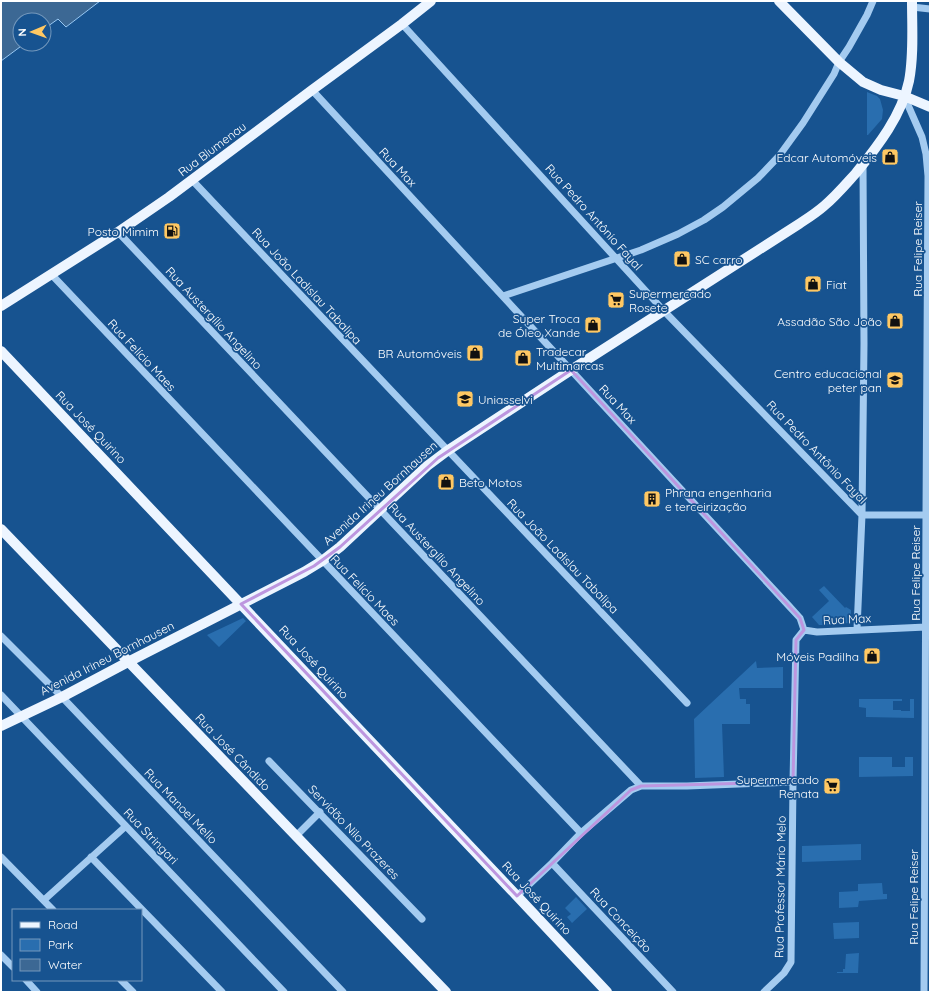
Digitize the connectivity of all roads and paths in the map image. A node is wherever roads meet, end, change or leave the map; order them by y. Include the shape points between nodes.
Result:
1 (431, 1) edge
2 (779, 1) edge
3 (873, 1) edge
4 (912, 4) edge
5 (930, 9) edge
6 (402, 24) junction
7 (839, 62) junction
8 (312, 90) junction
9 (904, 96) junction
10 (930, 106) edge
11 (930, 143) edge
12 (926, 154) junction
13 (863, 164) junction
14 (929, 175) edge
15 (192, 180) junction
16 (118, 232) junction
17 (617, 258) junction
18 (51, 274) junction
19 (503, 296) junction
20 (1, 306) edge
21 (664, 311) junction
22 (1, 351) edge
23 (571, 370) junction
24 (447, 450) junction
25 (380, 510) junction
26 (862, 514) junction
27 (926, 515) junction
28 (1, 529) edge
29 (322, 561) junction
30 (241, 604) junction
31 (926, 627) junction
32 (857, 629) junction
33 (804, 630) junction
34 (1, 636) edge
35 (128, 662) junction
36 (1, 695) edge
37 (62, 697) junction
38 (687, 703) dead end
39 (21, 716) junction
40 (1, 726) edge
41 (269, 761) dead end
42 (793, 782) junction
43 (641, 786) junction
44 (320, 812) junction
45 (126, 826) junction
46 (581, 833) junction
47 (296, 836) junction
48 (1, 857) edge
49 (91, 857) junction
50 (552, 863) junction
51 (517, 896) junction
52 (44, 900) junction
53 (53, 909) edge
54 (141, 909) edge
55 (142, 910) edge
56 (422, 919) dead end
57 (1, 954) edge
58 (12, 966) edge
59 (27, 981) edge
60 (122, 981) edge
61 (37, 992) edge
62 (133, 992) edge
63 (222, 992) edge
64 (284, 992) edge
65 (343, 992) edge
66 (446, 992) edge
67 (607, 992) edge
68 (673, 992) edge
69 (764, 992) edge
70 (924, 992) edge

1 - 6 main road, Rua Blumenau
2 - 7 main road
3 - 7 street
4 - 5 street
4 - 9 main road, Avenida Irineu Bornhausen via 911,66
6 - 8 main road, Rua Blumenau
6 - 17 street, Rua Pedro Antônio Fayal
7 - 9 main road via 863,82
7 - 17 street via 803,123 758,178 704,220 678,234
8 - 15 main road, Rua Blumenau
8 - 19 street, Rua Max
9 - 10 main road
9 - 12 street, Rua Felipe Reiser via 922,137
9 - 13 main road, Avenida Irineu Bornhausen via 888,129
11 - 12 street, Rua Felipe Reiser
12 - 14 street, Rua Felipe Reiser
13 - 21 main road, Avenida Irineu Bornhausen via 835,196 815,213
13 - 26 street
14 - 27 street, Rua Felipe Reiser
15 - 16 main road, Rua Blumenau
15 - 24 street, Rua João Ladislau Tabalipa
16 - 18 main road, Rua Blumenau
16 - 25 street, Rua Austergílio Angelino
17 - 19 street
17 - 21 street, Rua Pedro Antônio Fayal
18 - 20 main road, Rua Blumenau
18 - 29 street, Rua Felício Maes
19 - 23 street, Rua Max
21 - 23 main road, Avenida Irineu Bornhausen
21 - 26 street, Rua Pedro Antônio Fayal
22 - 30 main road, Rua José Quirino
23 - 24 main road, Avenida Irineu Bornhausen
23 - 33 street, Rua Max via 800,618
24 - 25 main road, Avenida Irineu Bornhausen
24 - 38 street, Rua João Ladislau Tabalipa
25 - 29 main road, Avenida Irineu Bornhausen
25 - 43 street, Rua Austergílio Angelino
26 - 27 street, Rua Pedro Antônio Fayal
26 - 32 street
27 - 31 street, Rua Felipe Reiser
28 - 35 main road, Rua José Cândido
29 - 30 main road, Avenida Irineu Bornhausen
29 - 46 street, Rua Felício Maes
30 - 35 main road, Avenida Irineu Bornhausen
30 - 51 main road, Rua José Quirino
31 - 32 street, Rua Max
31 - 70 street, Rua Felipe Reiser
32 - 33 street, Rua Max via 817,632
33 - 42 street, Rua Professor Mário Melo via 796,640
34 - 37 street, Rua Manoel Mello
35 - 37 main road, Avenida Irineu Bornhausen
35 - 47 main road, Rua José Cândido
36 - 39 street, Rua Stringari
37 - 39 main road, Avenida Irineu Bornhausen
37 - 65 street, Rua Manoel Mello
39 - 40 main road, Avenida Irineu Bornhausen
39 - 45 street, Rua Stringari
41 - 44 street, Servidão Nilo Prazeres
42 - 43 street
42 - 69 street, Rua Professor Mário Melo via 791,962 784,973
43 - 46 street via 631,790
44 - 47 street
44 - 56 street, Servidão Nilo Prazeres
45 - 49 street
45 - 64 street, Rua Stringari
46 - 50 street
47 - 66 main road, Rua José Cândido
48 - 52 street
49 - 52 street
49 - 54 street
50 - 51 street
50 - 68 street, Rua Conceição
51 - 67 main road, Rua José Quirino
52 - 53 street
55 - 63 street
57 - 58 street
59 - 61 street
60 - 62 street

